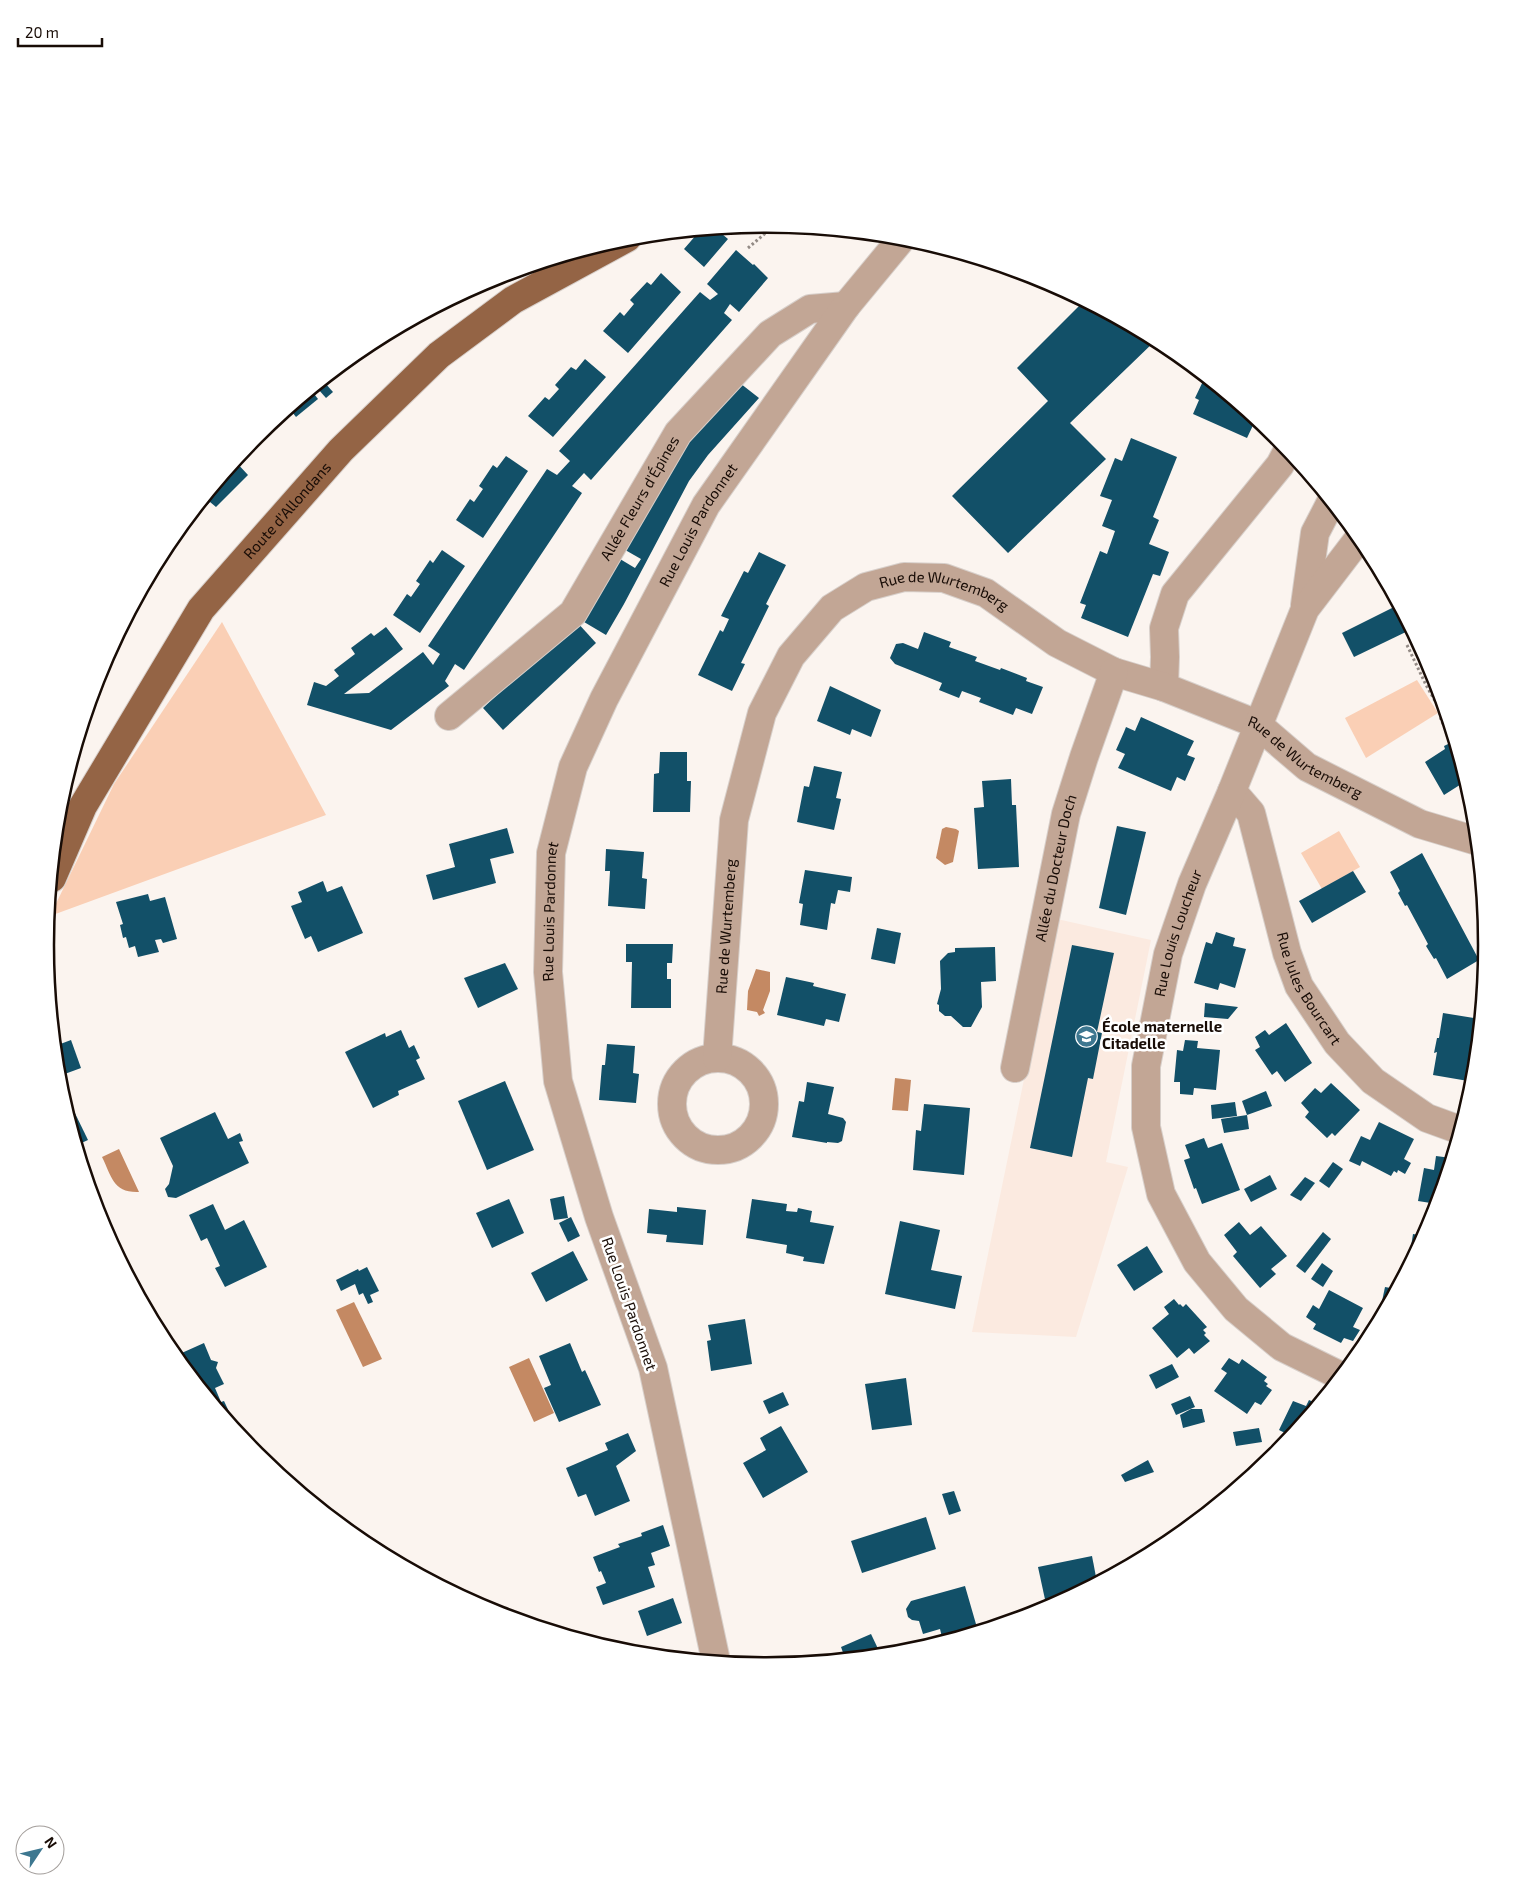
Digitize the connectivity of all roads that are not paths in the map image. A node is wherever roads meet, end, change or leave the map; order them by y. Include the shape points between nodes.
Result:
1 (897, 245) edge
2 (600, 253) edge
3 (846, 306) junction
4 (1284, 457) edge
5 (1328, 507) edge
6 (1354, 544) edge
7 (1304, 609) junction
8 (1114, 672) junction
9 (1164, 687) junction
10 (449, 716) dead end
11 (1257, 724) junction
12 (1232, 791) junction
13 (1470, 839) edge
14 (59, 862) edge
15 (717, 1058) dead end
16 (1015, 1068) dead end
17 (1454, 1128) edge
18 (1335, 1373) edge
19 (715, 1656) edge

1 - 3 street, Rue Louis Pardonnet
2 - 14 main road, Route d'Allondans via 513,300 439,355 341,450 201,609 83,806
3 - 10 street, Allée Fleurs d'Épines via 810,309 770,334 678,433 572,613
3 - 19 street, Rue Louis Pardonnet via 706,505 604,699 573,767 551,853 548,972 558,1081 599,1217 653,1368
4 - 9 street via 1175,594 1164,628
5 - 7 street via 1315,532
6 - 7 street, Rue Louis Loucheur
7 - 11 street, Rue Louis Loucheur
8 - 9 street, Rue de Wurtemberg
8 - 15 street, Rue de Wurtemberg via 1057,643 986,593 944,578 904,577 866,587 832,608 791,656 762,713 734,820
8 - 16 street, Allée du Docteur Doch via 1066,814
9 - 11 street, Rue de Wurtemberg
11 - 12 street, Rue Louis Loucheur
11 - 13 street, Rue de Wurtemberg via 1307,767 1420,824
12 - 17 street, Rue Jules Bourcart via 1251,813 1287,953 1300,986 1337,1043 1373,1081 1427,1118
12 - 18 street, Rue Louis Loucheur via 1192,884 1168,954 1146,1066 1146,1127 1161,1194 1197,1262 1236,1309 1282,1347

